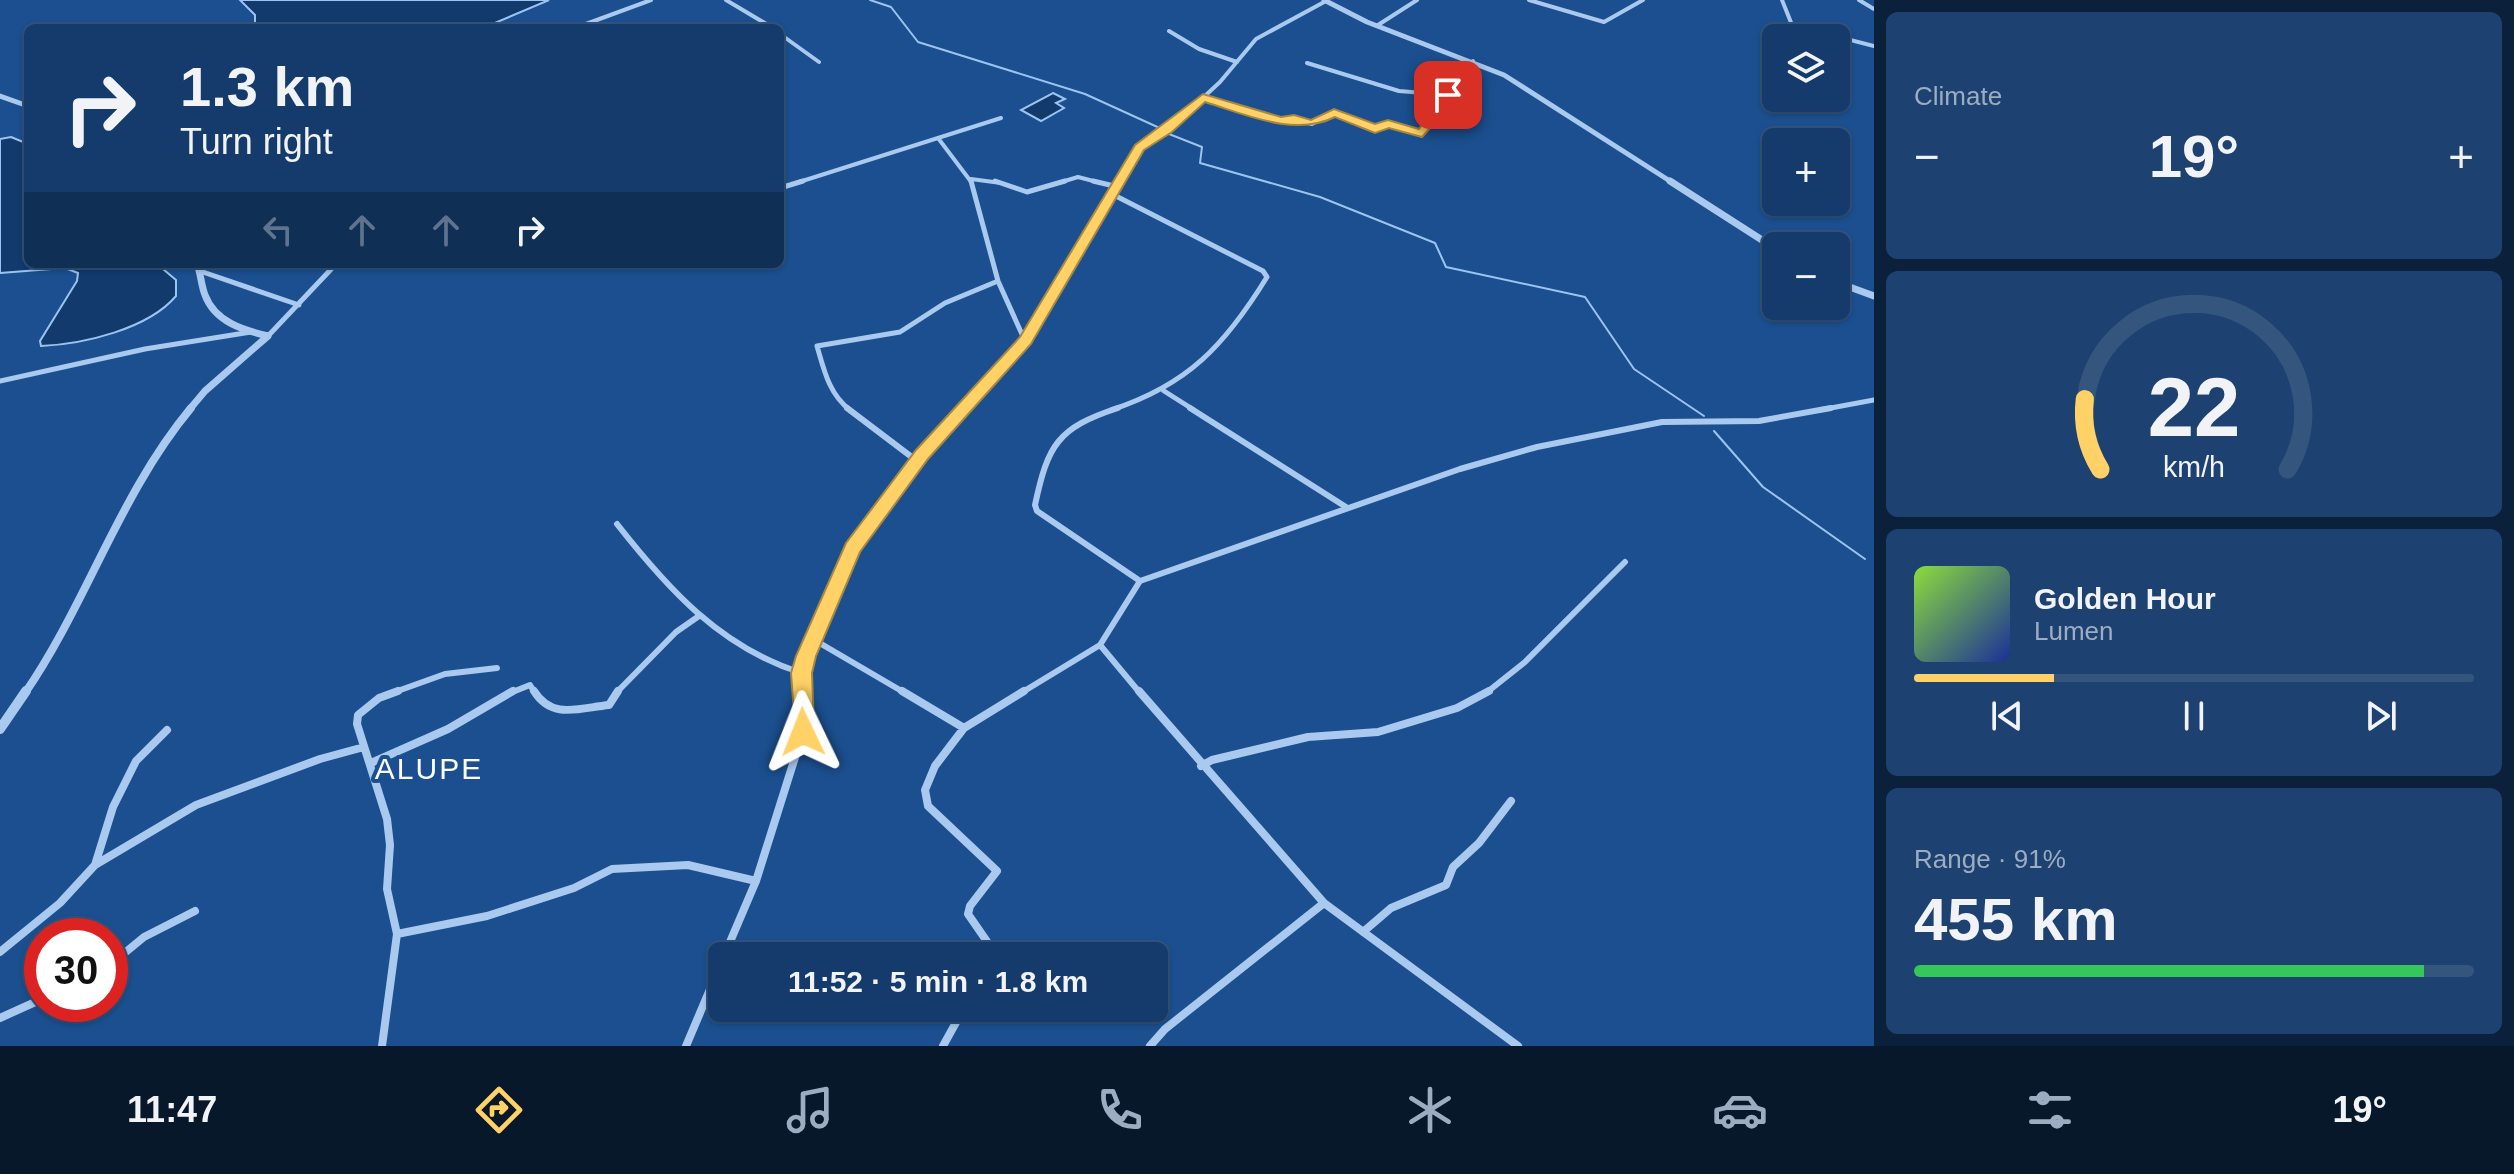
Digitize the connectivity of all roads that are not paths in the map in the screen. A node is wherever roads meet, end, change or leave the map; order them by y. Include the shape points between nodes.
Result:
1 (651, 0) edge
2 (726, 0) edge
3 (1417, 0) edge
4 (1529, 0) edge
5 (1643, 0) edge
6 (1782, 0) edge
7 (1859, 0) edge
8 (1325, 1) edge
9 (1874, 9) edge
10 (586, 24) edge
11 (766, 24) edge
12 (1378, 25) junction
13 (1169, 31) dead end
14 (784, 39) edge
15 (1874, 46) edge
16 (1473, 61) junction
17 (819, 62) dead end
18 (1237, 62) junction
19 (1307, 63) dead end
20 (1448, 95) junction
21 (0, 96) edge
22 (1203, 98) junction
23 (24, 105) edge
24 (1001, 118) dead end
25 (938, 138) junction
26 (971, 179) junction
27 (1114, 186) junction
28 (784, 187) edge
29 (1110, 193) junction
30 (1762, 241) edge
31 (199, 268) edge
32 (202, 268) edge
33 (332, 268) edge
34 (998, 281) junction
35 (1850, 287) edge
36 (1874, 296) edge
37 (299, 305) junction
38 (251, 332) junction
39 (268, 336) junction
40 (1025, 341) junction
41 (0, 381) edge
42 (1164, 391) junction
43 (1874, 400) edge
44 (917, 461) junction
45 (1346, 507) junction
46 (617, 524) dead end
47 (1625, 562) dead end
48 (1140, 581) junction
49 (699, 616) junction
50 (811, 638) junction
51 (1100, 645) junction
52 (497, 668) dead end
53 (802, 673) junction
54 (964, 728) junction
55 (0, 729) edge
56 (167, 730) dead end
57 (364, 747) junction
58 (371, 763) junction
59 (1201, 766) junction
60 (1511, 801) dead end
61 (95, 865) junction
62 (756, 881) junction
63 (1324, 903) junction
64 (195, 911) dead end
65 (1363, 932) junction
66 (397, 934) junction
67 (730, 942) edge
68 (987, 942) edge
69 (128, 950) edge
70 (0, 952) edge
71 (708, 994) edge
72 (24, 1007) edge
73 (0, 1018) edge
74 (956, 1022) edge
75 (382, 1046) edge
76 (686, 1046) edge
77 (943, 1046) edge
78 (1150, 1046) edge
79 (1518, 1046) edge

1 - 10 street
2 - 11 street
3 - 12 street
4 - 5 street via 1604,22
6 - 15 street via 1792,25
7 - 9 street
8 - 12 street
8 - 18 street via 1256,39
12 - 16 street
13 - 18 street
14 - 17 street
16 - 20 street via 1464,69 1461,85
16 - 30 street via 1513,80
18 - 22 street
19 - 20 street via 1399,91
20 - 22 street via 1449,101 1422,133 1388,124 1375,129 1334,113 1312,124 1280,121
21 - 23 street
22 - 27 street via 1168,130 1139,147
24 - 25 street
25 - 26 street
25 - 28 street
26 - 27 street via 993,180 1027,192 1078,177
26 - 34 street
27 - 29 street
29 - 40 street
29 - 42 street via 1267,277 1213,355
31 - 38 street via 215,312
32 - 37 street
33 - 37 street
34 - 40 street
34 - 44 street via 945,303 900,332 817,346 841,403
35 - 36 street
37 - 39 street
38 - 39 street
38 - 41 street
39 - 55 street via 205,391 179,422 127,505 53,652
40 - 44 street
42 - 45 street
42 - 48 street via 1065,433 1048,454 1035,505 1041,516
43 - 45 street via 1782,418 1662,422 1585,437 1460,469
44 - 50 street via 852,549
45 - 48 street
46 - 49 street
47 - 59 street via 1525,662 1484,695 1457,708 1378,732 1308,737
48 - 51 street
49 - 53 street via 785,670
49 - 58 street via 676,632 609,705 553,710 524,685 448,729
50 - 53 street
50 - 54 street
51 - 54 street
51 - 59 street
52 - 57 street via 445,674 379,698 358,715
53 - 62 street via 803,732
54 - 68 street via 935,766 924,799 997,871 968,914
56 - 61 street via 136,761 125,781
57 - 58 street
57 - 61 street via 196,805
58 - 66 street via 387,819 387,889
59 - 63 street
60 - 65 street via 1453,867 1446,885 1391,908
61 - 70 street via 60,903
62 - 66 street via 680,864 609,869 577,888 504,911 434,931
62 - 67 street
63 - 65 street
63 - 78 street
64 - 69 street
65 - 79 street
66 - 75 street
71 - 76 street
72 - 73 street
74 - 77 street

